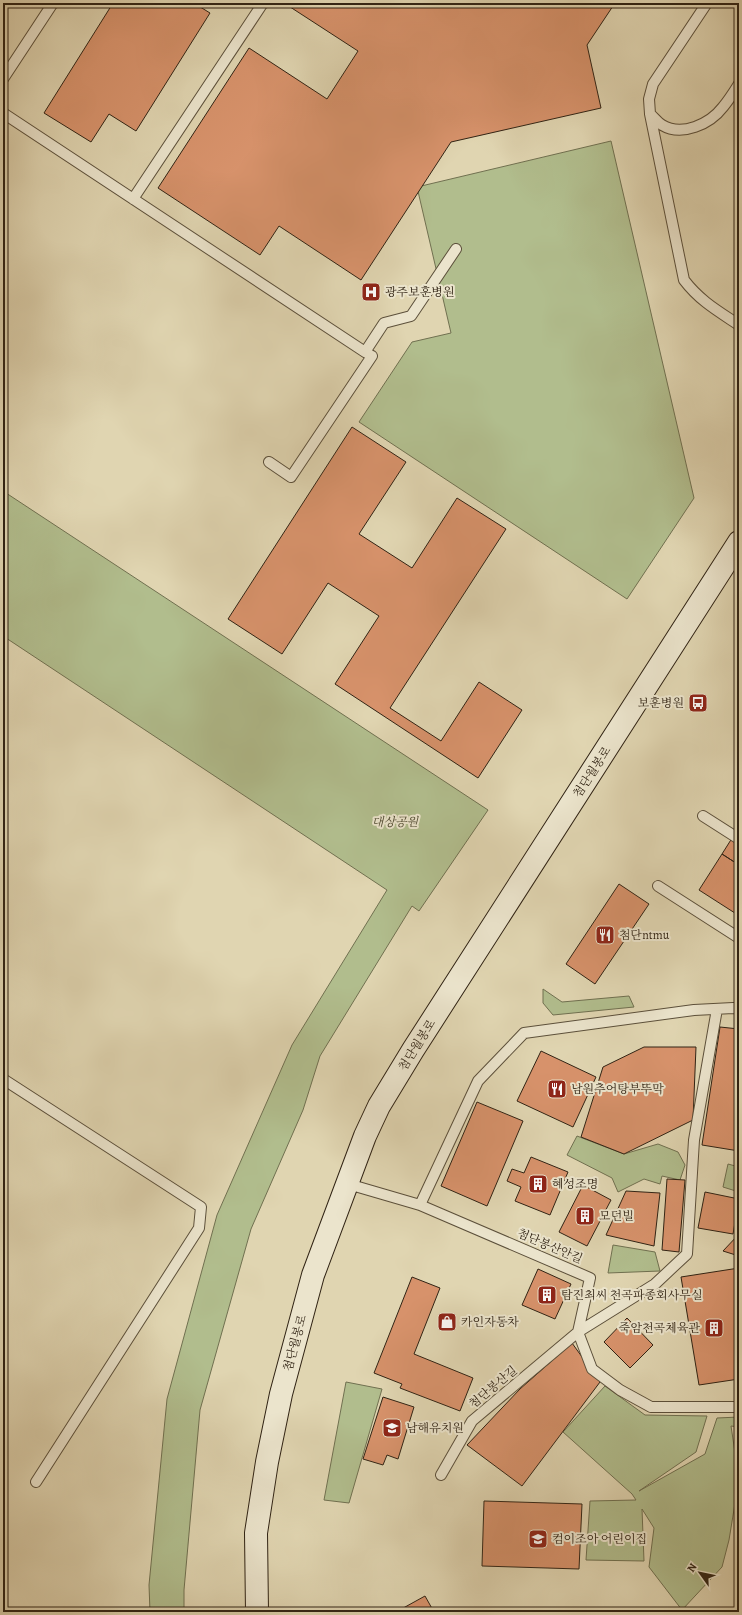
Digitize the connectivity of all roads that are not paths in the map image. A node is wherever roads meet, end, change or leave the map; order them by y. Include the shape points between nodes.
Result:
1 (53, 3) edge
2 (263, 3) edge
3 (707, 3) edge
4 (3, 79) edge
5 (739, 84) edge
6 (3, 113) edge
7 (650, 114) junction
8 (133, 199) junction
9 (456, 249) dead end
10 (739, 325) edge
11 (365, 352) junction
12 (269, 462) dead end
13 (739, 542) edge
14 (703, 816) dead end
15 (739, 839) edge
16 (658, 886) dead end
17 (739, 938) edge
18 (718, 1009) junction
19 (739, 1009) edge
20 (3, 1079) edge
21 (348, 1184) junction
22 (420, 1205) junction
23 (578, 1332) junction
24 (739, 1407) edge
25 (441, 1475) dead end
26 (36, 1482) dead end
27 (257, 1612) edge

1 - 4 lane
2 - 8 lane
3 - 7 lane via 653,84 649,99
5 - 7 lane via 723,108 709,120 694,127 677,130 662,125
6 - 8 lane
7 - 10 lane via 684,280 694,294
8 - 11 lane
9 - 11 lane via 411,316 384,323
11 - 12 lane via 372,356 291,476
13 - 21 street, 첨단월봉로 via 379,1106
14 - 15 lane
16 - 17 lane
18 - 19 lane
18 - 22 lane via 524,1033 478,1081
18 - 23 lane, 첨단봉산길 via 694,1140 687,1254 655,1284
20 - 26 lane via 201,1207 199,1228
21 - 22 lane, 첨단봉산안길
21 - 27 street, 첨단월봉로 via 313,1275 267,1462 256,1533
22 - 23 lane, 첨단봉산안길 via 590,1278
23 - 24 lane via 592,1369 620,1390 651,1407
23 - 25 lane, 첨단봉산길 via 472,1422

